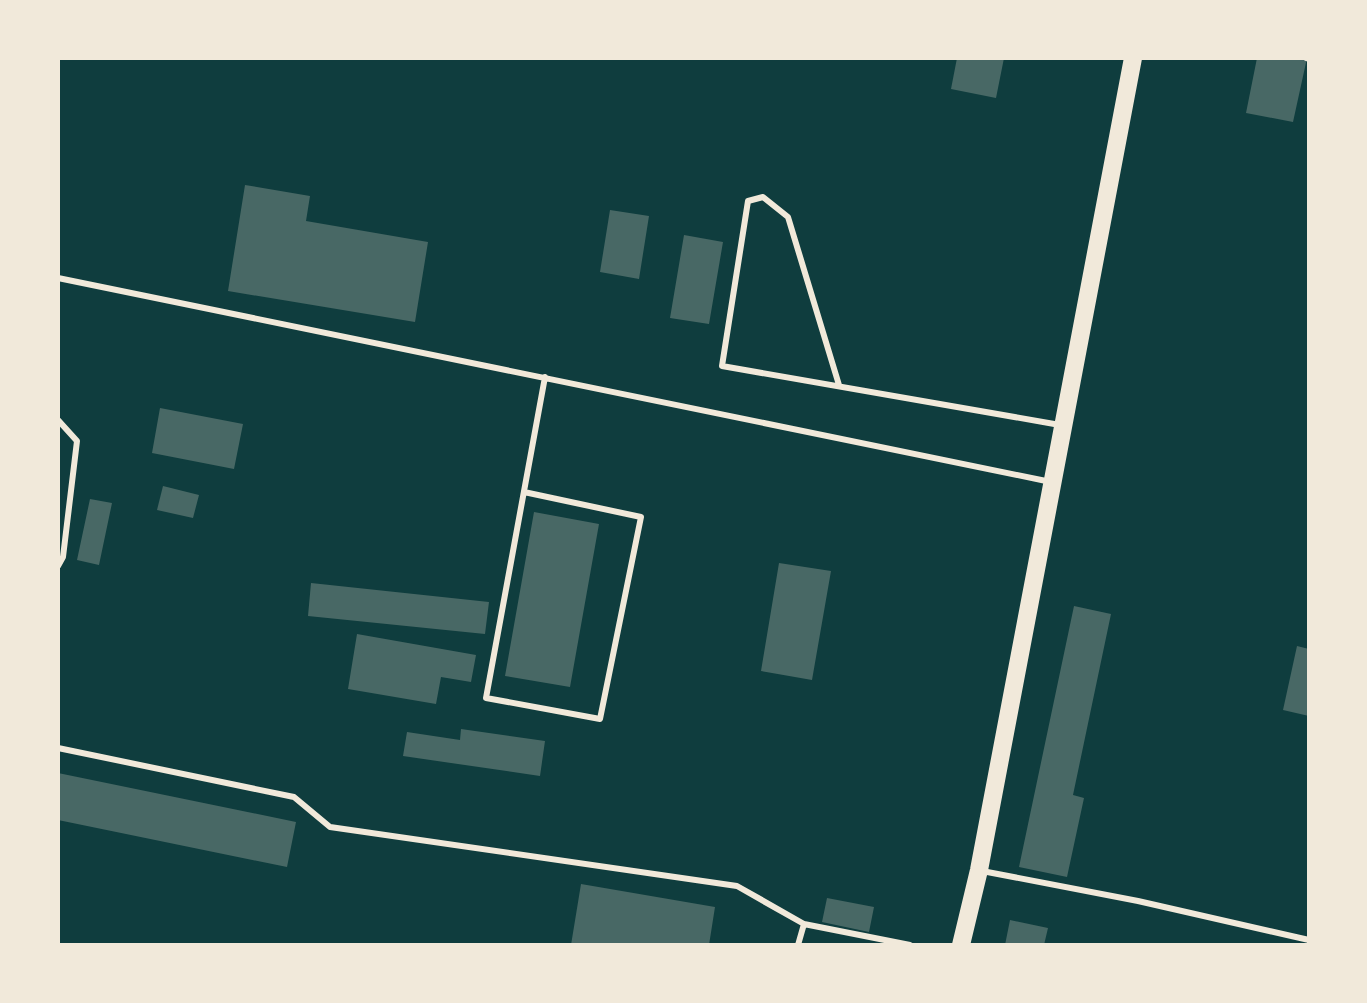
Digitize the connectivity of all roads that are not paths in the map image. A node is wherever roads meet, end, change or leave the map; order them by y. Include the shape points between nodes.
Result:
1 (1133, 58) edge
2 (58, 278) edge
3 (545, 377) junction
4 (839, 385) junction
5 (58, 420) edge
6 (1063, 426) junction
7 (1054, 482) junction
8 (524, 492) junction
9 (58, 566) edge
10 (58, 748) edge
11 (979, 870) junction
12 (804, 924) junction
13 (1309, 940) edge
14 (798, 945) edge
15 (910, 945) edge
16 (961, 945) edge

1 - 6 main road
2 - 3 lane
3 - 7 lane
3 - 8 lane
4 - 4 lane via 722,366 748,201 763,197 788,217
4 - 6 lane
5 - 9 lane via 77,441
6 - 7 main road
7 - 11 main road
8 - 8 lane via 486,698 600,719 641,517
10 - 12 lane via 294,797 330,827 737,886
11 - 13 lane
11 - 16 main road
12 - 14 lane
12 - 15 lane

